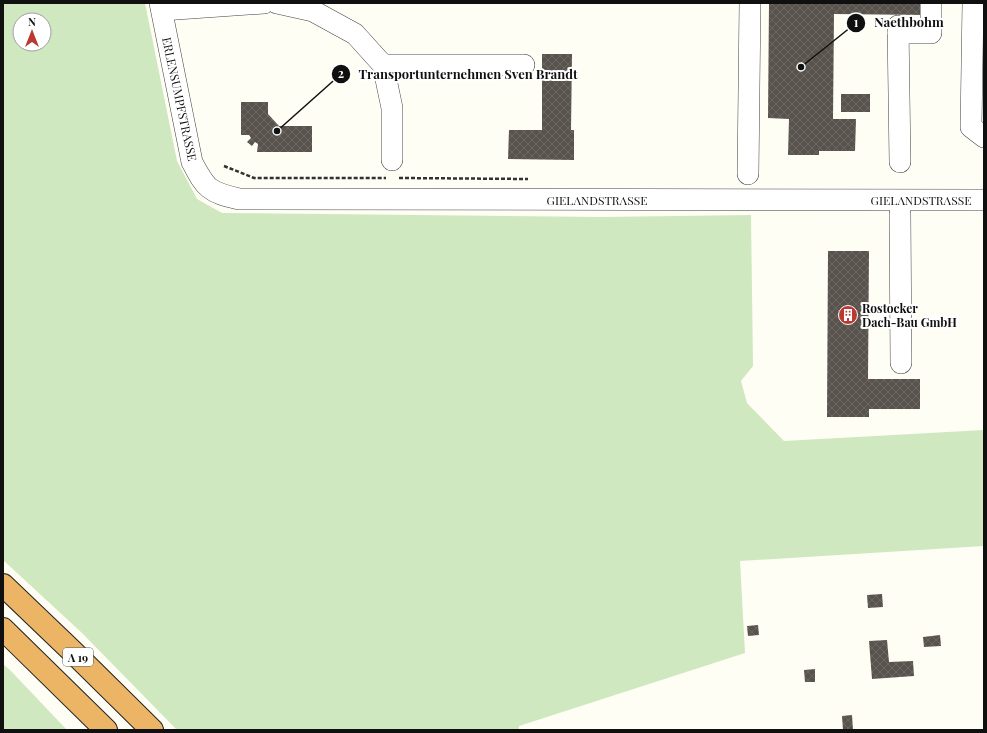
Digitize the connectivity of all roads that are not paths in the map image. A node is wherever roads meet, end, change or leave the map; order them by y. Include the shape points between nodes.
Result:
1 (264, 3) edge
2 (277, 3) edge
3 (750, 3) edge
4 (931, 3) edge
5 (973, 3) edge
6 (161, 6) edge
7 (524, 65) dead end
8 (383, 66) junction
9 (984, 138) edge
10 (392, 160) dead end
11 (900, 162) dead end
12 (748, 174) dead end
13 (211, 190) joint
14 (984, 200) edge
15 (900, 213) dead end
16 (901, 363) dead end
17 (3, 586) edge
18 (3, 630) edge
19 (106, 730) edge
20 (152, 730) edge

1 - 6 street
2 - 8 street via 313,11 355,34
3 - 12 street
4 - 11 street via 931,33 898,29
5 - 9 street via 971,128
6 - 13 street, ERLENSUMPFSTRASSE via 192,162 202,182
7 - 8 street
8 - 10 street via 392,108
13 - 14 street, GIELANDSTRASSE via 239,199
15 - 16 street
17 - 20 highway, A 19
18 - 19 highway, A 19

